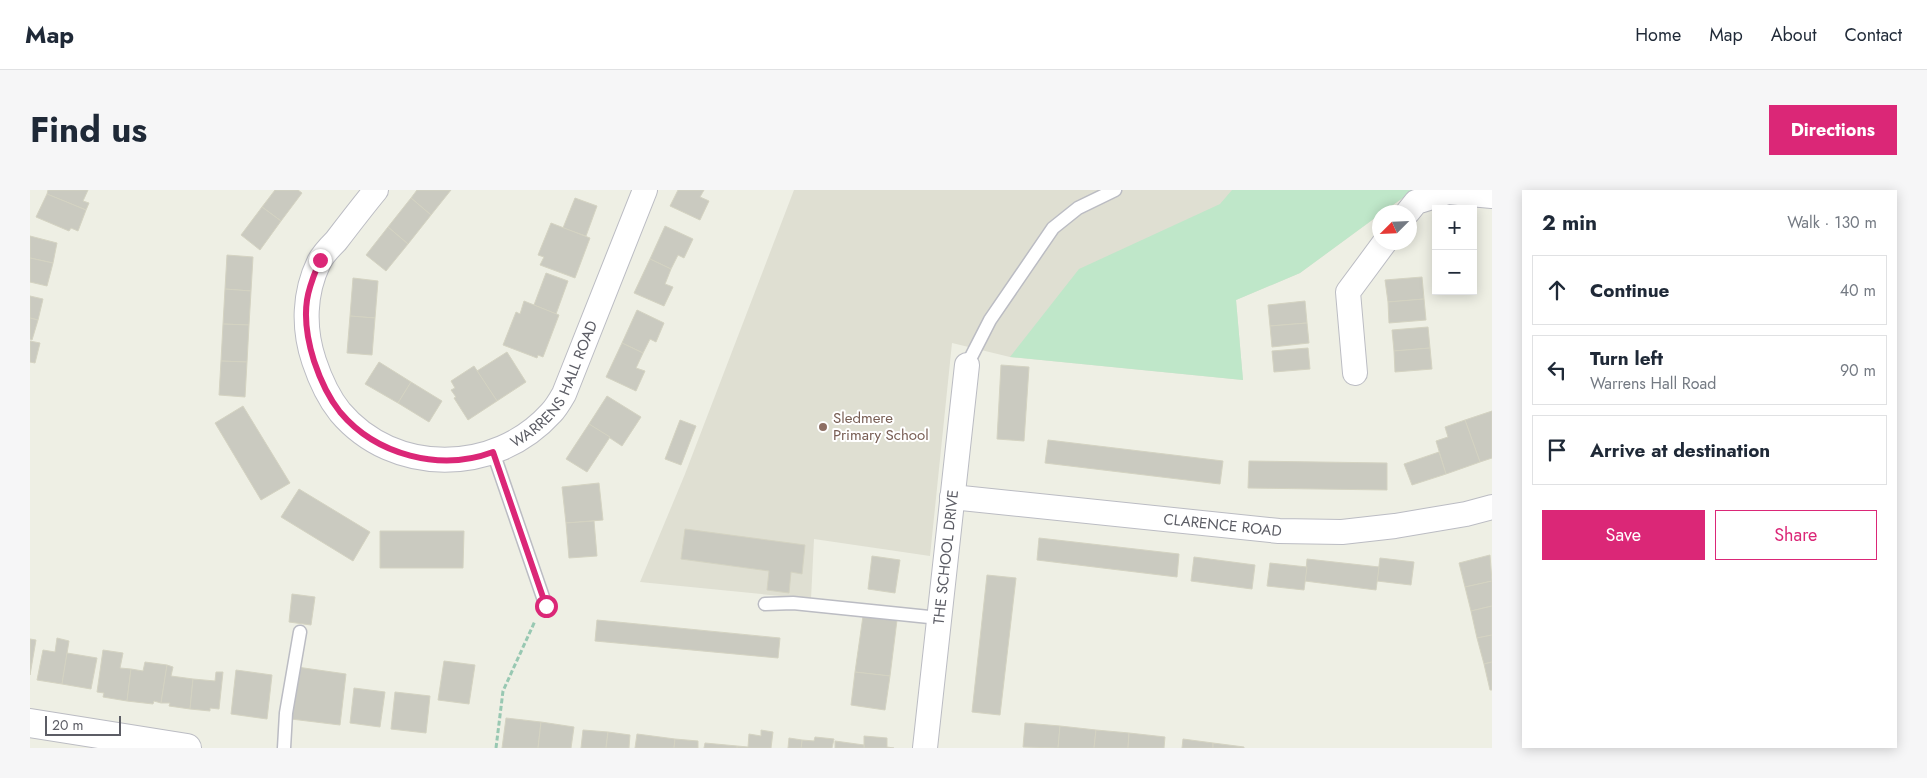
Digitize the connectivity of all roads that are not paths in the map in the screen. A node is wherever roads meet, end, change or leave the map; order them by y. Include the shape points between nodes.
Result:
1 (376, 190) edge
2 (645, 190) edge
3 (1116, 190) edge
4 (1492, 196) edge
5 (1414, 205) edge
6 (1379, 250) edge
7 (967, 365) joint
8 (1356, 373) dead end
9 (493, 452) junction
10 (952, 497) junction
11 (1492, 507) edge
12 (545, 602) road end
13 (765, 604) dead end
14 (939, 618) junction
15 (300, 632) dead end
16 (30, 723) edge
17 (187, 748) edge
18 (284, 748) edge
19 (925, 748) edge

1 - 9 street, WARRENS HALL ROAD via 320,260 312,281 307,301 307,325 310,348 321,380 339,411 354,427 388,449 439,460 466,459
2 - 9 street, WARRENS HALL ROAD via 564,394 552,413 537,427 518,441
3 - 7 lane via 1078,208 1053,228 990,320
4 - 5 street via 1448,192
6 - 8 street via 1348,292
7 - 10 street, THE SCHOOL DRIVE
9 - 12 lane
10 - 11 street, CLARENCE ROAD via 1279,531 1342,532 1394,526
10 - 14 street, THE SCHOOL DRIVE
13 - 14 lane via 792,603
14 - 19 street, THE SCHOOL DRIVE
15 - 18 lane via 286,713
16 - 17 street

